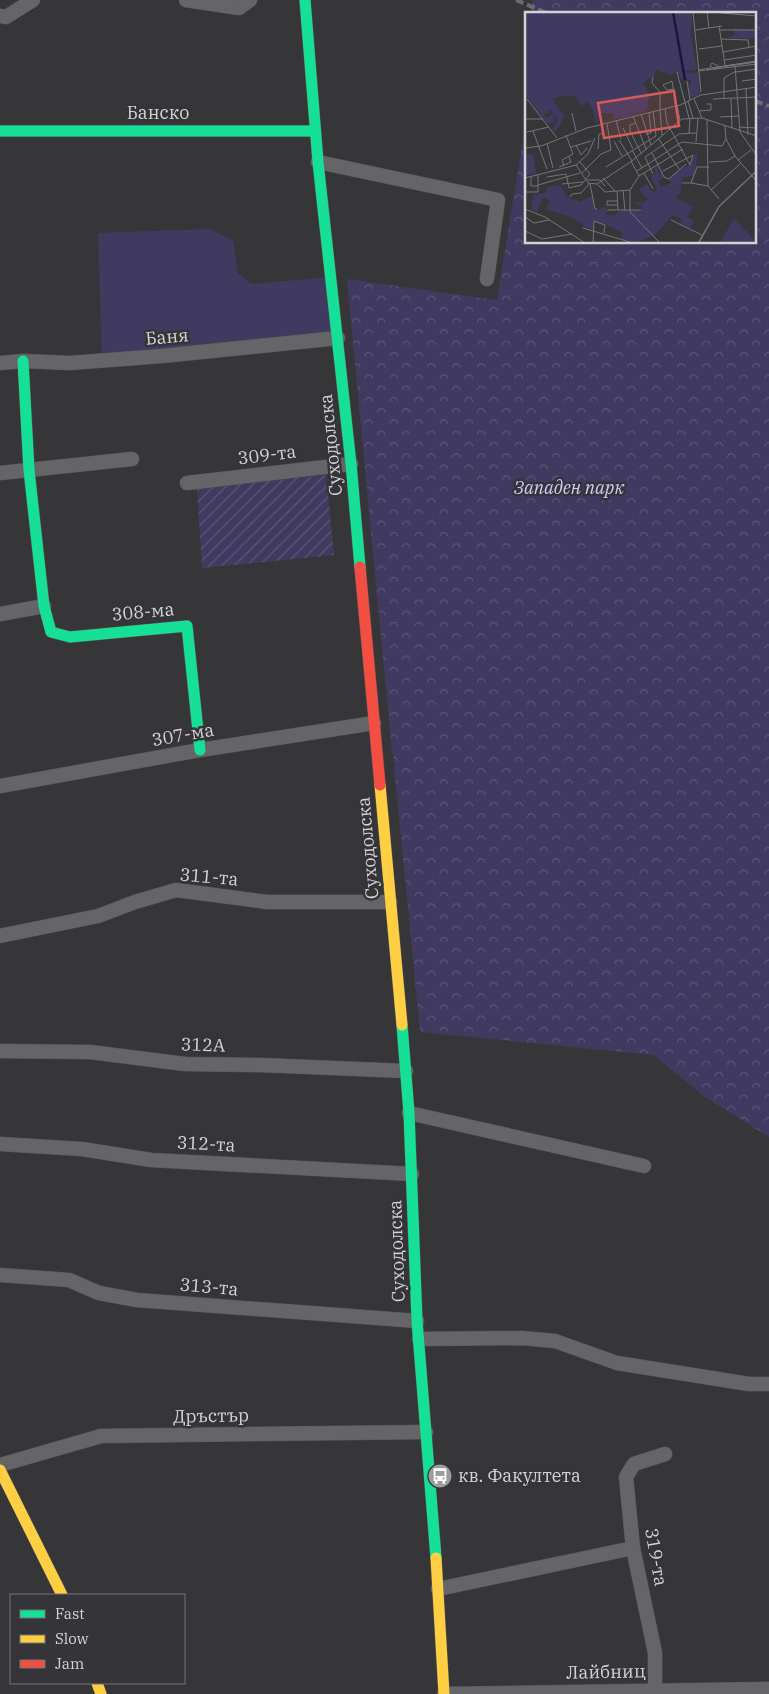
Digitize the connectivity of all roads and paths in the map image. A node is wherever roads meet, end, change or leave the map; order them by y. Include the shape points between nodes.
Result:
1 (33, 0) edge
2 (186, 0) edge
3 (250, 0) edge
4 (304, 0) edge
5 (0, 16) edge
6 (0, 131) edge
7 (315, 131) junction
8 (318, 162) junction
9 (487, 279) dead end
10 (338, 338) junction
11 (23, 361) junction
12 (0, 363) edge
13 (132, 460) dead end
14 (351, 464) junction
15 (29, 470) junction
16 (0, 473) edge
17 (187, 483) dead end
18 (44, 606) junction
19 (0, 614) edge
20 (374, 723) junction
21 (200, 750) junction
22 (0, 786) edge
23 (390, 902) junction
24 (0, 936) edge
25 (0, 1051) edge
26 (406, 1071) junction
27 (409, 1113) junction
28 (0, 1144) edge
29 (644, 1166) dead end
30 (412, 1174) junction
31 (0, 1275) edge
32 (417, 1322) junction
33 (418, 1340) junction
34 (769, 1384) edge
35 (426, 1432) junction
36 (665, 1454) dead end
37 (0, 1465) edge
38 (0, 1470) edge
39 (633, 1548) junction
40 (438, 1589) junction
41 (62, 1594) edge
42 (769, 1689) edge
43 (655, 1690) junction
44 (444, 1694) edge

1 - 5 street via 6,17
2 - 3 street via 239,8
4 - 7 street, Суходолска
6 - 7 street, Банско
7 - 8 street, Суходолска
8 - 9 street via 498,200
8 - 10 street, Суходолска
10 - 11 street, Баня via 70,363
10 - 14 street, Суходолска
11 - 12 street, Баня
11 - 15 street
13 - 15 street
14 - 17 street, 309-та
14 - 20 street, Суходолска
15 - 16 street
15 - 18 street
18 - 19 street
18 - 21 street, 308-ма via 51,632 70,637 187,626
20 - 21 street, 307-ма
20 - 23 street, Суходолска
21 - 22 street, 307-ма
23 - 24 street, 311-та via 267,902 176,890 98,916
23 - 26 street, Суходолска
25 - 26 street, 312А via 90,1052 184,1064
26 - 27 street, Суходолска
27 - 29 street
27 - 30 street, Суходолска
28 - 30 street, 312-та via 82,1149 151,1160
30 - 32 street, Суходолска
31 - 32 street, 313-та via 69,1280 99,1293 137,1300
32 - 33 street, Суходолска
33 - 34 street via 555,1340 617,1363 750,1384
33 - 35 street, Суходолска
35 - 37 street, Дръстър via 101,1436
35 - 40 street, Суходолска
36 - 39 street, 319-та via 634,1464 626,1477
38 - 41 street
39 - 40 street
39 - 43 street, 319-та via 655,1653
40 - 44 street, Суходолска
42 - 43 street, Лайбниц
43 - 44 street, Лайбниц

